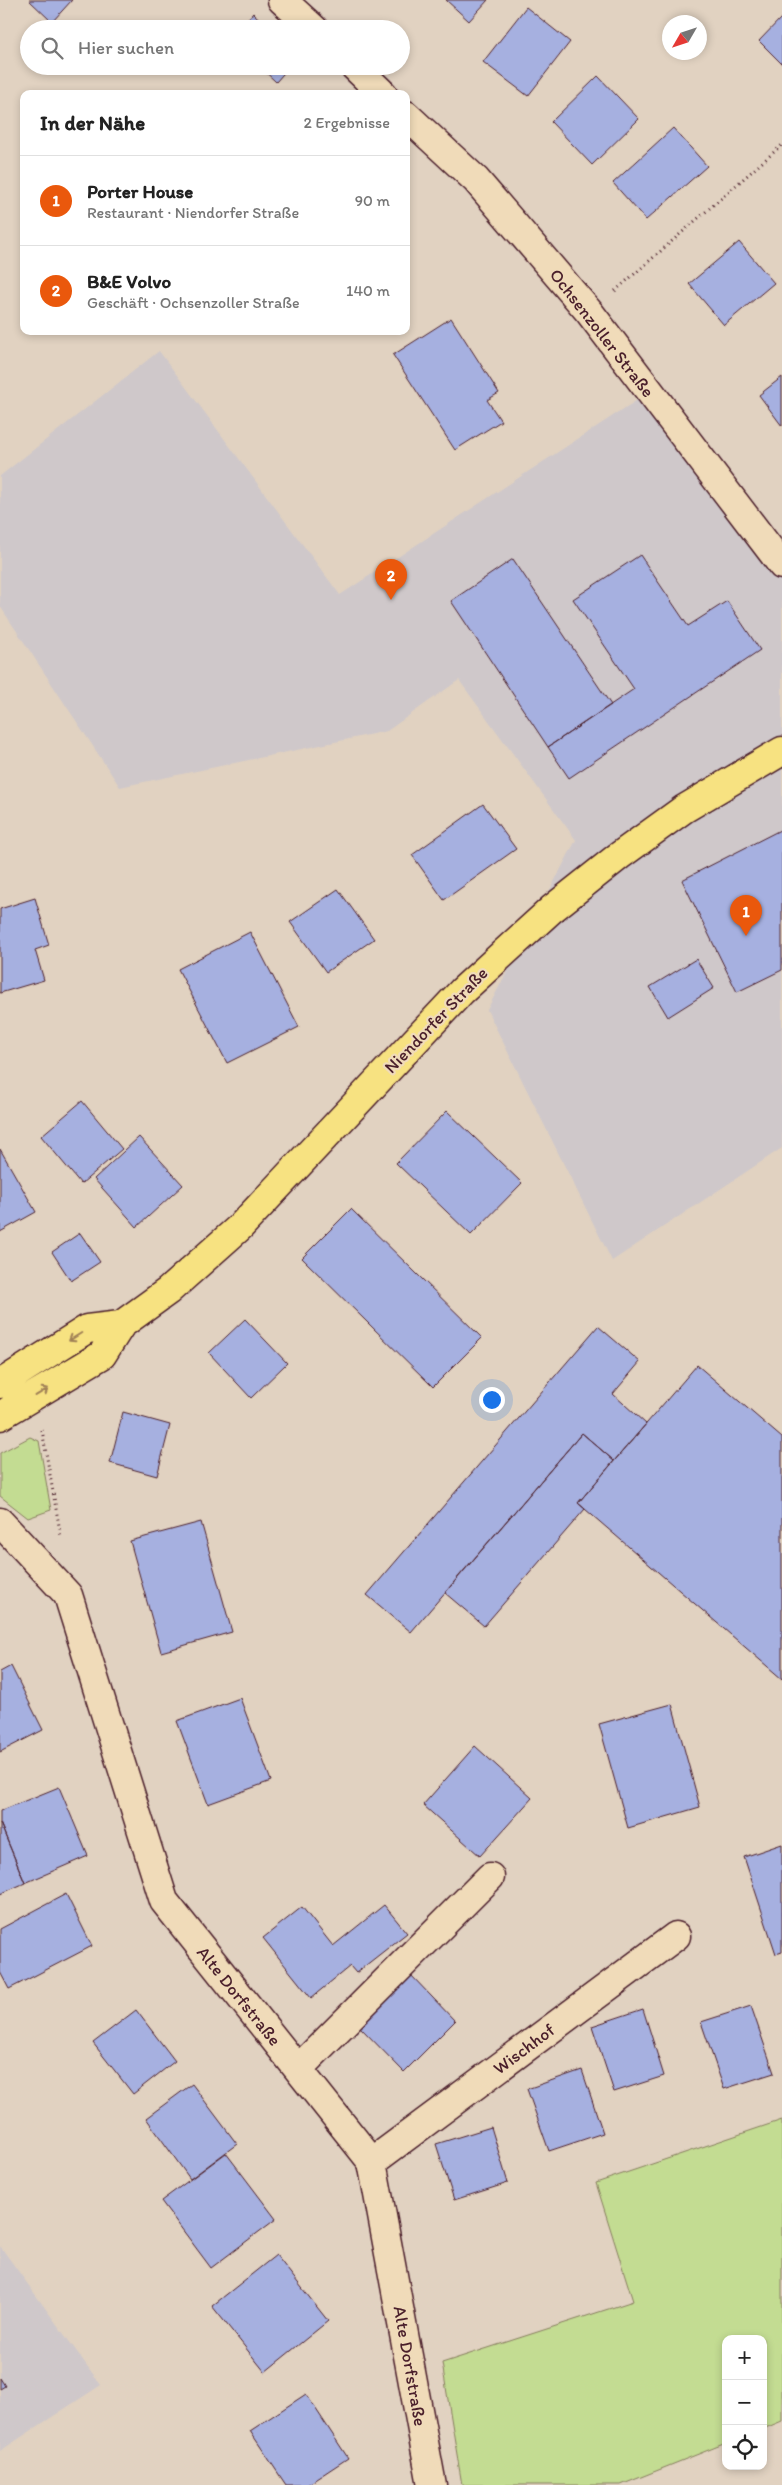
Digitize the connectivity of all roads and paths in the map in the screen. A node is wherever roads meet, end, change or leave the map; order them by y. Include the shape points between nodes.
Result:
1 (282, 0) edge
2 (304, 20) edge
3 (363, 75) edge
4 (379, 90) edge
5 (410, 119) edge
6 (782, 145) edge
7 (590, 313) junction
8 (782, 565) edge
9 (782, 751) edge
10 (121, 1325) junction
11 (0, 1384) edge
12 (42, 1393) junction
13 (0, 1416) edge
14 (0, 1522) edge
15 (61, 1541) dead end
16 (490, 1877) dead end
17 (676, 1936) dead end
18 (298, 2069) junction
19 (372, 2162) junction
20 (432, 2485) edge

1 - 2 street
3 - 4 street
5 - 7 street, Ochsenzoller Straße via 476,180
6 - 7 path
7 - 8 street, Ochsenzoller Straße
9 - 10 main road, Niendorfer Straße via 684,809 552,909 462,991 241,1226 168,1291
10 -> 11 main road, Niendorfer Straße via 87,1329
12 -> 10 main road, Niendorfer Straße via 102,1355
12 - 13 main road, Niendorfer Straße
12 - 15 path via 42,1435
14 - 18 street, Alte Dorfstraße via 68,1595 164,1901
16 - 18 street
17 - 19 street, Wischhof
18 - 19 street, Alte Dorfstraße
19 - 20 street, Alte Dorfstraße

